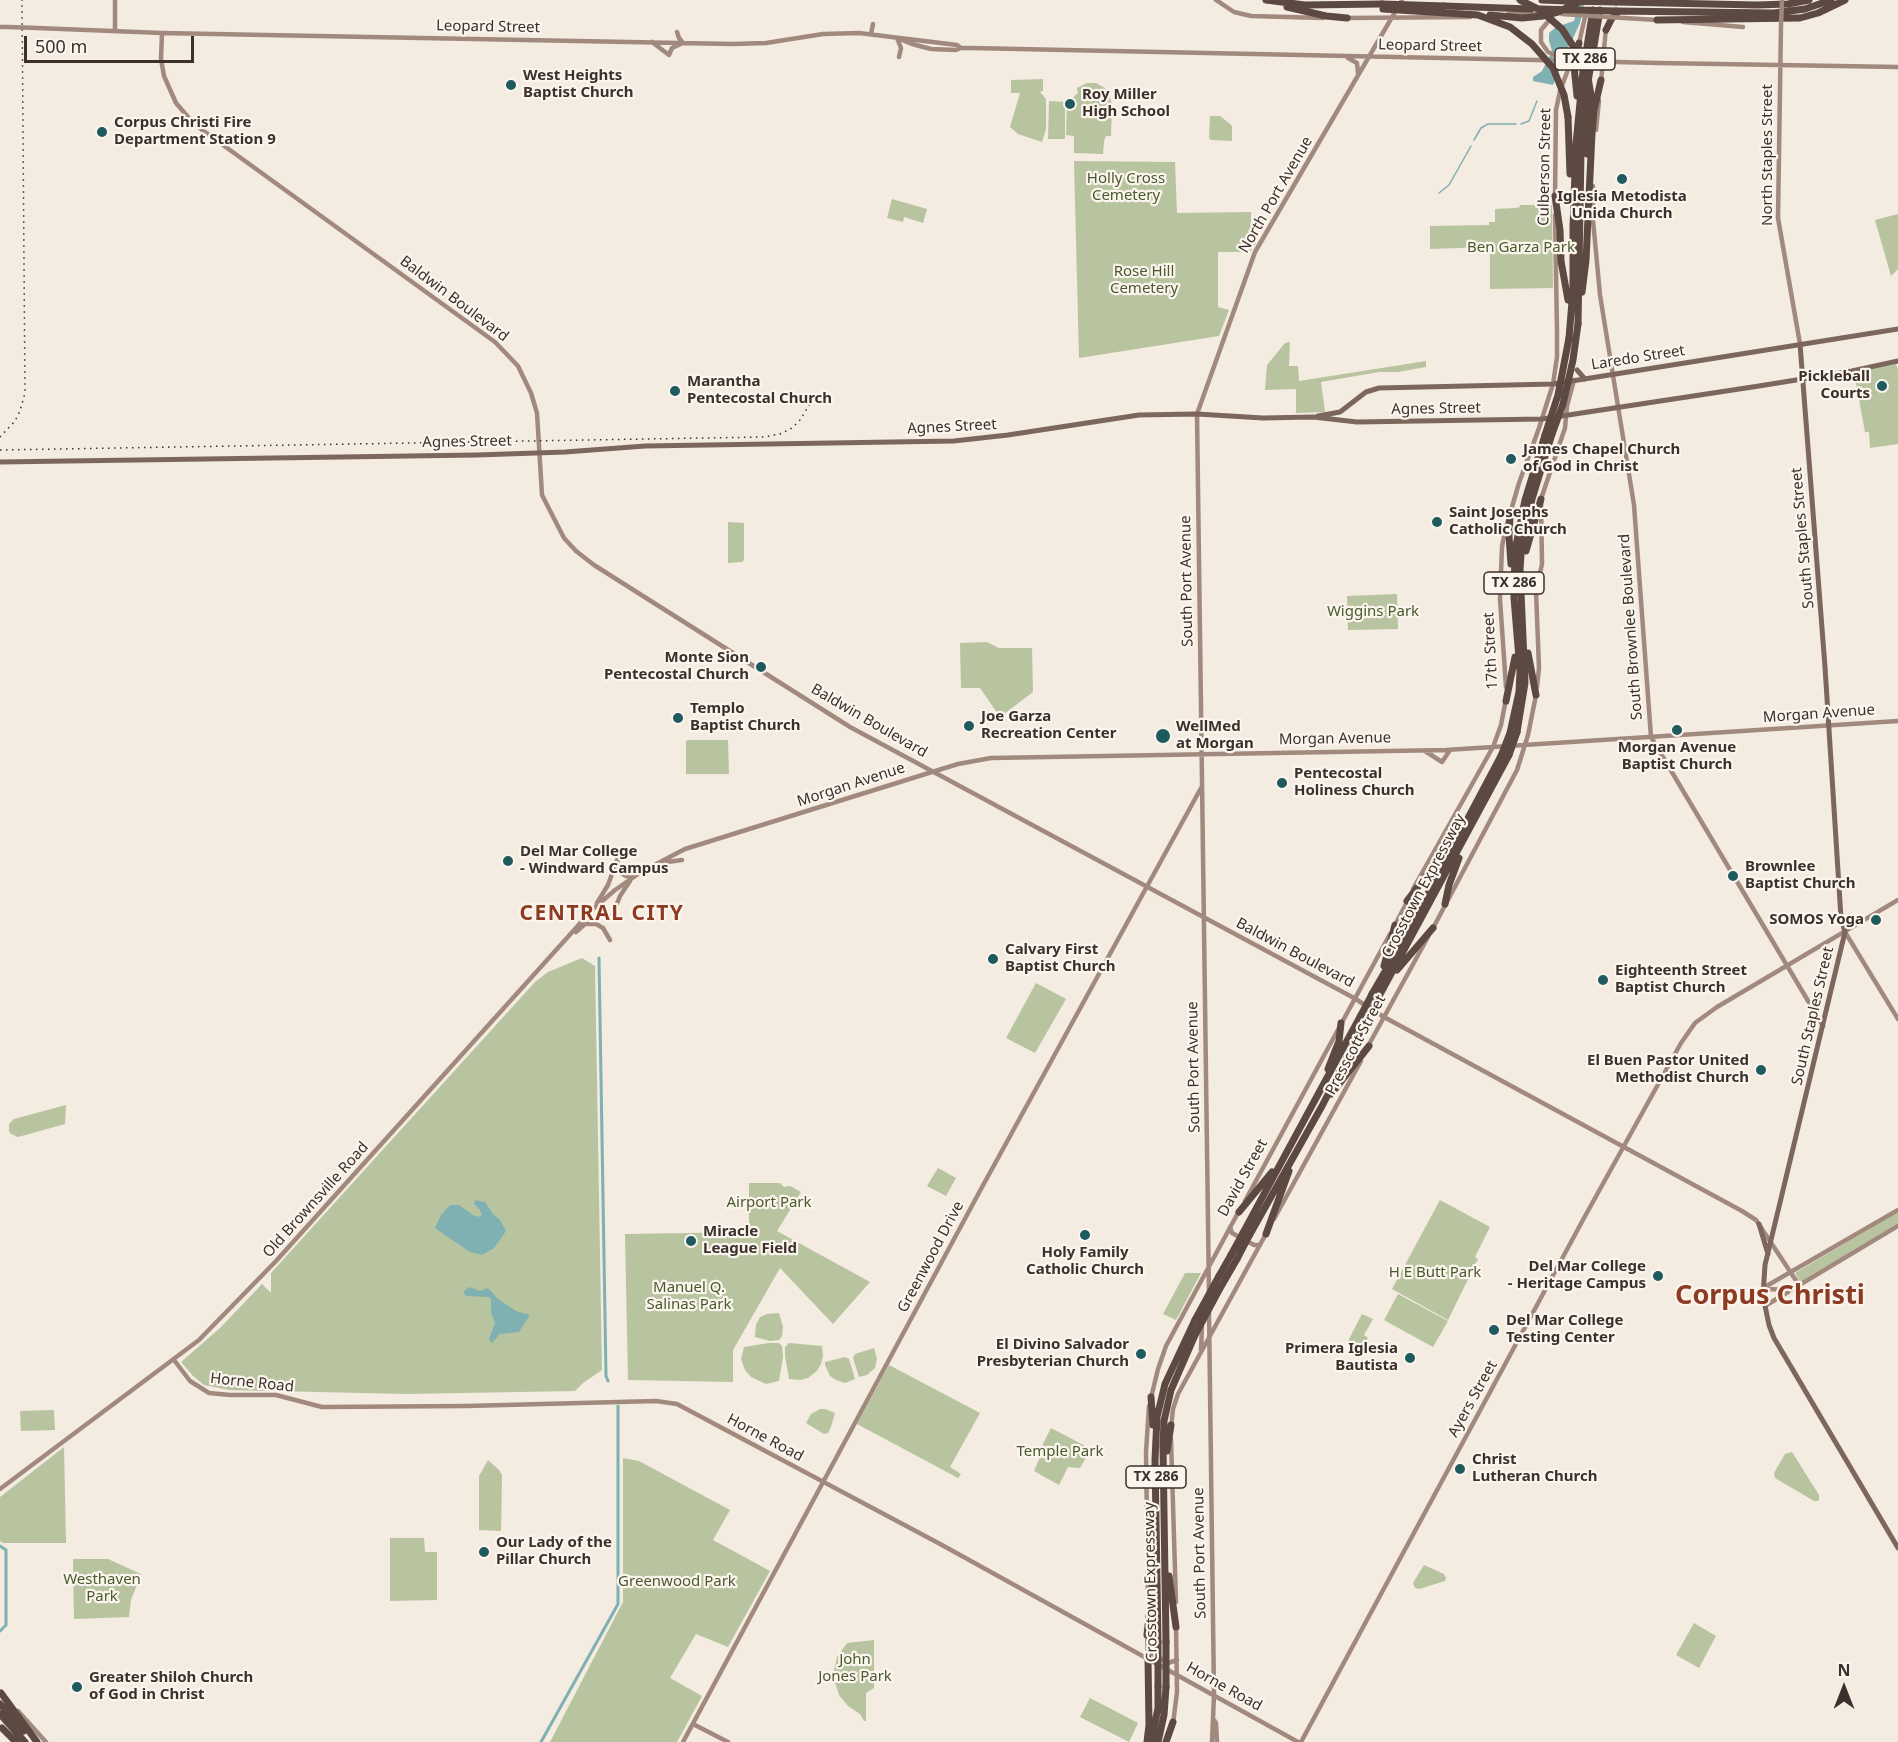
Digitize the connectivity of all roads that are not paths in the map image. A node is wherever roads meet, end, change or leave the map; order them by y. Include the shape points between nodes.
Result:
1 (115, 0) edge
2 (1216, 0) edge
3 (1263, 0) edge
4 (1402, 0) edge
5 (1412, 0) edge
6 (1520, 0) edge
7 (1542, 0) edge
8 (1553, 0) edge
9 (1565, 0) edge
10 (1583, 0) edge
11 (1782, 0) edge
12 (1809, 0) edge
13 (1831, 0) edge
14 (1845, 0) edge
15 (1614, 1) edge
16 (1596, 2) edge
17 (1382, 7) junction
18 (1458, 13) junction
19 (1726, 13) junction
20 (1562, 14) junction
21 (1347, 18) junction
22 (1376, 18) junction
23 (1391, 19) junction
24 (1411, 19) junction
25 (1657, 20) junction
26 (873, 24) dead end
27 (1743, 27) dead end
28 (0, 28) edge
29 (1606, 30) junction
30 (115, 31) junction
31 (677, 32) dead end
32 (1383, 32) junction
33 (162, 33) junction
34 (871, 34) junction
35 (897, 38) junction
36 (652, 42) junction
37 (683, 43) junction
38 (1579, 43) junction
39 (1336, 56) junction
40 (898, 57) dead end
41 (1369, 57) junction
42 (1780, 65) junction
43 (1898, 67) edge
44 (1356, 79) junction
45 (1601, 80) junction
46 (1579, 111) junction
47 (1555, 196) junction
48 (1573, 228) junction
49 (1587, 246) junction
50 (1573, 324) junction
51 (1898, 328) edge
52 (1800, 344) junction
53 (1898, 361) edge
54 (1577, 370) dead end
55 (1613, 374) junction
56 (1585, 379) junction
57 (1804, 379) junction
58 (1574, 380) junction
59 (1567, 381) junction
60 (1553, 384) junction
61 (1572, 390) junction
62 (1618, 408) junction
63 (1545, 410) junction
64 (1197, 414) junction
65 (1566, 416) junction
66 (1313, 417) junction
67 (1550, 418) junction
68 (1542, 419) junction
69 (1539, 428) junction
70 (1565, 429) junction
71 (1548, 435) junction
72 (539, 453) junction
73 (0, 462) edge
74 (1541, 499) junction
75 (1510, 516) junction
76 (1517, 585) junction
77 (1520, 632) junction
78 (1536, 695) junction
79 (1506, 701) junction
80 (1898, 721) edge
81 (1829, 725) junction
82 (1651, 737) junction
83 (1525, 745) junction
84 (1493, 747) junction
85 (1422, 750) junction
86 (1450, 750) junction
87 (1201, 753) junction
88 (932, 772) junction
89 (1202, 785) junction
90 (1463, 833) junction
91 (682, 860) dead end
92 (657, 863) junction
93 (632, 878) junction
94 (1147, 886) junction
95 (615, 890) joint
96 (1898, 900) edge
97 (1407, 901) junction
98 (1445, 904) junction
99 (593, 909) junction
100 (1204, 918) junction
101 (611, 919) dead end
102 (1395, 925) junction
103 (1433, 928) junction
104 (1845, 932) junction
105 (610, 940) dead end
106 (564, 941) junction
107 (1787, 966) junction
108 (1388, 981) junction
109 (1375, 994) junction
110 (1354, 998) junction
111 (1364, 1017) junction
112 (1384, 1017) junction
113 (1898, 1019) edge
114 (1341, 1023) junction
115 (1823, 1026) junction
116 (1369, 1046) junction
117 (1317, 1097) junction
118 (1322, 1106) junction
119 (1301, 1144) junction
120 (1624, 1147) junction
121 (1288, 1151) junction
122 (1898, 1210) edge
123 (1239, 1212) junction
124 (1759, 1224) junction
125 (1230, 1227) junction
126 (1898, 1227) edge
127 (1266, 1234) junction
128 (1246, 1235) junction
129 (1771, 1241) junction
130 (1260, 1245) junction
131 (1768, 1254) junction
132 (1234, 1257) junction
133 (1208, 1268) junction
134 (1791, 1273) junction
135 (1799, 1286) junction
136 (1763, 1288) junction
137 (1791, 1290) junction
138 (1191, 1299) junction
139 (1765, 1305) junction
140 (1209, 1338) junction
141 (1199, 1355) junction
142 (1209, 1359) junction
143 (174, 1360) junction
144 (1151, 1398) junction
145 (1171, 1425) junction
146 (1155, 1460) junction
147 (1163, 1477) junction
148 (823, 1481) junction
149 (0, 1489) edge
150 (1164, 1531) junction
151 (1157, 1536) junction
152 (1898, 1548) edge
153 (1176, 1627) junction
154 (1147, 1635) junction
155 (1162, 1642) junction
156 (1148, 1649) junction
157 (1148, 1658) junction
158 (1177, 1660) junction
159 (1177, 1675) junction
160 (1162, 1687) junction
161 (1, 1692) edge
162 (1214, 1695) junction
163 (0, 1704) edge
164 (0, 1714) edge
165 (1214, 1720) junction
166 (1173, 1722) joint
167 (693, 1724) junction
168 (1, 1727) edge
169 (15, 1742) edge
170 (25, 1742) edge
171 (36, 1742) edge
172 (46, 1742) edge
173 (683, 1742) edge
174 (728, 1742) edge
175 (1149, 1742) edge
176 (1158, 1742) edge
177 (1167, 1742) edge
178 (1212, 1742) edge
179 (1217, 1742) edge
180 (1299, 1742) edge

1 - 30 main road
2 - 21 main road via 1234,12 1251,16
3 - 17 highway
3 - 21 highway
4 - 23 main road, North Port Avenue
5 - 24 main road via 1405,13
6 - 49 highway, bridge via 1556,23 1587,72 1591,95
7 - 8 highway
8 - 9 highway
9 - 15 highway, bridge
10 - 18 highway, bridge via 1532,18
11 - 42 main road, North Staples Street, bridge
12 - 15 highway via 1757,5
13 - 19 highway via 1793,11
14 - 25 highway via 1800,18
15 - 29 main road, South Brownlee Boulevard
16 - 38 main road, Culberson Street
16 - 46 highway, TX 286
16 - 50 highway, Crosstown Expressway / TX 286 via 1581,152
17 - 18 highway, bridge
17 - 19 highway, bridge
18 - 48 highway, bridge via 1498,21 1520,33 1544,56 1557,76 1568,117
19 - 29 highway via 1621,14 1612,18
20 - 24 main road
20 - 25 main road, bridge
20 - 38 main road, bridge via 1546,22 1541,44 1548,52 1563,56
21 - 22 main road
22 - 23 main road
22 - 32 main road via 1383,23
23 - 24 main road
23 - 32 main road, North Port Avenue
25 - 27 main road
26 - 34 main road
28 - 30 main road, Leopard Street, bridge
29 - 45 main road, South Brownlee Boulevard
30 - 33 main road, Leopard Street
31 - 37 main road
32 - 41 main road, North Port Avenue
33 - 36 main road, Leopard Street
33 - 72 main road, Baldwin Boulevard via 164,76 176,104 194,124 495,342 511,358 519,367 534,403
34 - 35 main road, Leopard Street
34 - 37 main road, Leopard Street via 832,33 760,43
35 - 39 main road, Leopard Street via 932,49 956,50
35 - 40 main road via 901,48
36 - 37 main road, Leopard Street
36 - 37 main road via 669,55 672,48
38 - 46 highway via 1574,66
38 - 47 main road, Culberson Street via 1556,110
39 - 41 main road, Leopard Street
39 - 44 main road via 1357,63
41 - 42 main road, Leopard Street, bridge
41 - 44 main road, North Port Avenue
42 - 43 main road, Leopard Street
42 - 52 main road, North Staples Street via 1779,218
44 - 64 main road, North Port Avenue via 1255,252
45 - 49 highway via 1592,133
45 - 55 main road, South Brownlee Boulevard via 1592,204
46 - 48 highway, TX 286
47 - 50 highway via 1561,261
47 - 60 main road, Culberson Street via 1557,357
48 - 50 highway, TX 286
49 - 50 highway
50 - 71 highway, Crosstown Expressway / TX 286, bridge
50 - 71 highway, Crosstown Expressway / TX 286, bridge via 1573,360 1563,404
51 - 52 main road, Laredo Street
52 - 55 main road, Laredo Street
52 - 57 main road, South Staples Street
53 - 57 main road, Agnes Street
54 - 56 main road
55 - 56 main road, Laredo Street
55 - 62 main road, South Brownlee Boulevard
56 - 58 main road, Laredo Street
57 - 62 main road, Agnes Street
57 - 81 main road, South Staples Street
58 - 59 main road, Laredo Street
58 - 61 main road
59 - 60 main road, Laredo Street
59 - 61 main road
60 - 63 main road
60 - 66 main road, Laredo Street via 1379,388 1366,392 1340,412
61 - 65 main road
62 - 65 main road, Agnes Street
62 - 82 main road, South Brownlee Boulevard via 1634,505
63 - 67 main road
63 - 68 main road
64 - 66 main road, Agnes Street
64 - 72 main road, Agnes Street via 1128,416 954,441 645,446
64 - 87 main road, South Port Avenue
65 - 67 main road, Agnes Street
65 - 70 main road, Presscott Street
66 - 68 main road, Agnes Street via 1357,422
67 - 68 main road, Agnes Street
68 - 69 main road
69 - 70 main road via 1561,425
69 - 75 main road
70 - 74 main road, Presscott Street
71 - 76 highway, Crosstown Expressway / TX 286 via 1523,540
72 - 73 main road, Agnes Street
72 - 88 main road, Baldwin Boulevard via 542,495 564,538 576,551 850,727
74 - 76 highway
74 - 78 main road, Presscott Street
75 - 76 highway via 1509,536
75 - 79 main road, 17th Street via 1500,567
76 - 77 highway, Crosstown Expressway / TX 286
77 - 78 highway
77 - 79 highway
77 - 90 highway, Crosstown Expressway / TX 286, bridge via 1514,733
78 - 83 main road, Presscott Street
79 - 84 main road, 17th Street
80 - 81 main road, Morgan Avenue
81 - 82 main road, Morgan Avenue
81 - 104 main road, South Staples Street via 1840,918
82 - 83 main road, Morgan Avenue
82 - 107 main road, South Brownlee Boulevard
83 - 84 main road, Morgan Avenue
83 - 98 main road, Presscott Street via 1500,805
84 - 86 main road, Morgan Avenue
84 - 97 main road, David Street
85 - 86 main road, Morgan Avenue
85 - 86 main road via 1442,762
85 - 87 main road, Morgan Avenue
87 - 88 main road, Morgan Avenue via 1004,757
87 - 89 main road, South Port Avenue
88 - 92 main road, Morgan Avenue via 685,849
88 - 94 main road, Baldwin Boulevard
89 - 94 main road, Greenwood Drive
89 - 100 main road, South Port Avenue
90 - 97 highway
90 - 98 highway
90 - 108 highway, Crosstown Expressway / TX 286
90 - 109 highway, Crosstown Expressway / TX 286
91 - 92 main road
92 - 93 main road, Morgan Avenue
93 - 95 main road, Morgan Avenue
93 - 99 main road via 623,875 617,860
93 - 101 main road
94 - 100 main road, Baldwin Boulevard
94 - 148 main road, Greenwood Drive
95 - 99 main road, Old Brownsville Road
96 - 104 main road
97 - 102 main road, David Street
98 - 103 main road, Presscott Street
99 - 106 main road, Old Brownsville Road
100 - 110 main road, Baldwin Boulevard
100 - 133 main road, South Port Avenue
102 - 109 highway
102 - 110 main road, David Street
103 - 108 highway
103 - 112 main road, Presscott Street
104 - 107 main road, Ayers Street
104 - 113 main road
104 - 115 main road, South Staples Street
105 - 106 main road via 600,925 590,923
106 - 143 main road, Old Brownsville Road via 224,1317
107 - 115 main road, South Brownlee Boulevard
107 - 120 main road, Ayers Street via 1695,1023
108 - 109 highway, Crosstown Expressway / TX 286
109 - 111 highway, Crosstown Expressway / TX 286, bridge
110 - 112 main road, Baldwin Boulevard
110 - 114 main road, David Street
111 - 117 highway, Crosstown Expressway / TX 286
111 - 118 highway, Crosstown Expressway / TX 286
112 - 116 main road, Presscott Street
112 - 120 main road, Baldwin Boulevard
114 - 117 highway via 1339,1041
114 - 123 main road, David Street
115 - 129 main road, South Staples Street
116 - 118 highway
116 - 127 main road, Presscott Street
117 - 121 highway, Crosstown Expressway / TX 286
118 - 119 highway, Crosstown Expressway / TX 286
119 - 127 highway
119 - 128 highway, Crosstown Expressway / TX 286
120 - 124 main road, Baldwin Boulevard
120 - 180 main road, Ayers Street
121 - 123 highway
121 - 128 highway, Crosstown Expressway / TX 286
122 - 134 main road
123 - 125 main road, David Street
124 - 129 main road, Baldwin Boulevard
124 - 131 main road
125 - 130 main road via 1232,1233
125 - 133 main road, David Street
126 - 135 main road
127 - 130 main road, Presscott Street
128 - 132 highway, Crosstown Expressway / TX 286, bridge
129 - 131 main road, South Staples Street
129 - 134 main road, Baldwin Boulevard
130 - 140 main road, Presscott Street
131 - 136 main road, South Staples Street
132 - 146 highway, Crosstown Expressway / TX 286, bridge via 1219,1276 1174,1364 1160,1400
132 - 147 highway, Crosstown Expressway / TX 286, bridge via 1171,1390 1164,1421
133 - 138 main road, David Street
133 - 140 main road, South Port Avenue
134 - 135 main road, Baldwin Boulevard
134 - 136 main road
135 - 137 main road
136 - 137 main road
136 - 139 main road, South Staples Street
137 - 139 main road
138 - 141 main road via 1201,1302
138 - 144 main road, David Street via 1166,1346
139 - 152 main road, South Staples Street via 1774,1338
140 - 141 main road, Presscott Street
140 - 142 main road, South Port Avenue
141 - 142 main road
141 - 145 main road, Presscott Street via 1175,1402
142 - 162 main road, South Port Avenue
143 - 148 main road, Horne Road via 190,1382 209,1393 276,1395 322,1407 670,1402
143 - 149 main road, Old Brownsville Road
144 - 146 highway
144 - 154 main road, David Street via 1146,1440
145 - 147 highway
145 - 153 main road, Crosstown Expressway
146 - 151 highway, Crosstown Expressway / TX 286
147 - 150 highway, Crosstown Expressway / TX 286
148 - 157 main road, Horne Road
148 - 167 main road, Greenwood Drive
150 - 153 highway
150 - 155 highway, Crosstown Expressway / TX 286
151 - 154 highway
151 - 155 highway, Crosstown Expressway / TX 286
153 - 158 main road, Crosstown Expressway
154 - 156 main road, David Street
155 - 160 highway, Crosstown Expressway / TX 286, bridge
156 - 157 main road, David Street
156 - 158 main road via 1168,1663
157 - 159 main road, Horne Road
157 - 175 highway
158 - 159 main road, Crosstown Expressway
159 - 162 main road, Horne Road
159 - 166 main road, Crosstown Expressway
160 - 175 highway, Crosstown Expressway / TX 286
160 - 176 highway, Crosstown Expressway / TX 286 via 1164,1715
161 - 171 highway
161 - 172 main road
162 - 165 main road, South Port Avenue
162 - 180 main road, Horne Road
163 - 171 highway
164 - 170 highway
165 - 178 main road, South Port Avenue
165 - 179 main road, South Port Avenue
166 - 177 highway
167 - 173 main road, Greenwood Drive
167 - 174 main road
168 - 169 highway

